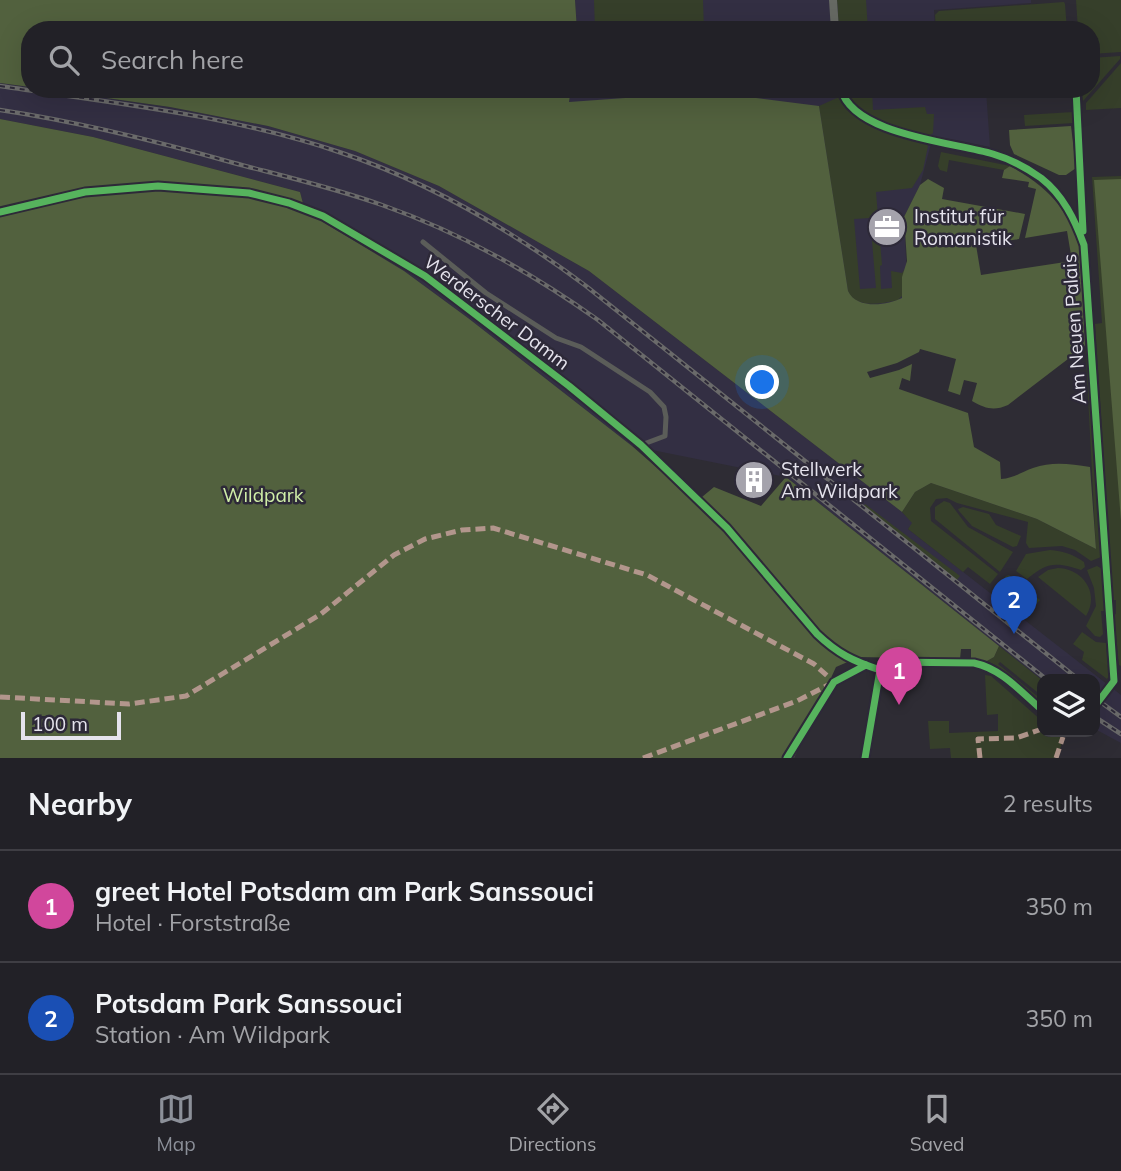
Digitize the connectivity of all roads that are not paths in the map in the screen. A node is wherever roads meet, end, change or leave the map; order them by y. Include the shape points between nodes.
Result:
1 (833, 0) edge
2 (834, 21) edge
3 (845, 98) edge
4 (0, 212) edge
5 (423, 242) dead end
6 (642, 445) junction
7 (880, 670) junction
8 (1117, 676) edge
9 (1107, 691) tunnel mouth
10 (1037, 706) edge
11 (865, 758) edge

1 - 2 street
3 - 8 street, Am Neuen Palais via 862,118 875,124 992,154 1024,167 1054,190 1077,224 1084,245
4 - 6 street, Werderscher Damm via 64,195 131,187 249,193 289,203 323,216 425,276
5 - 6 street, Werderscher Damm via 486,293 650,392 664,407 665,436
6 - 7 street, Werderscher Damm via 727,528 817,634 846,657
7 - 10 street via 890,662 986,666
7 - 11 street
8 - 9 street

